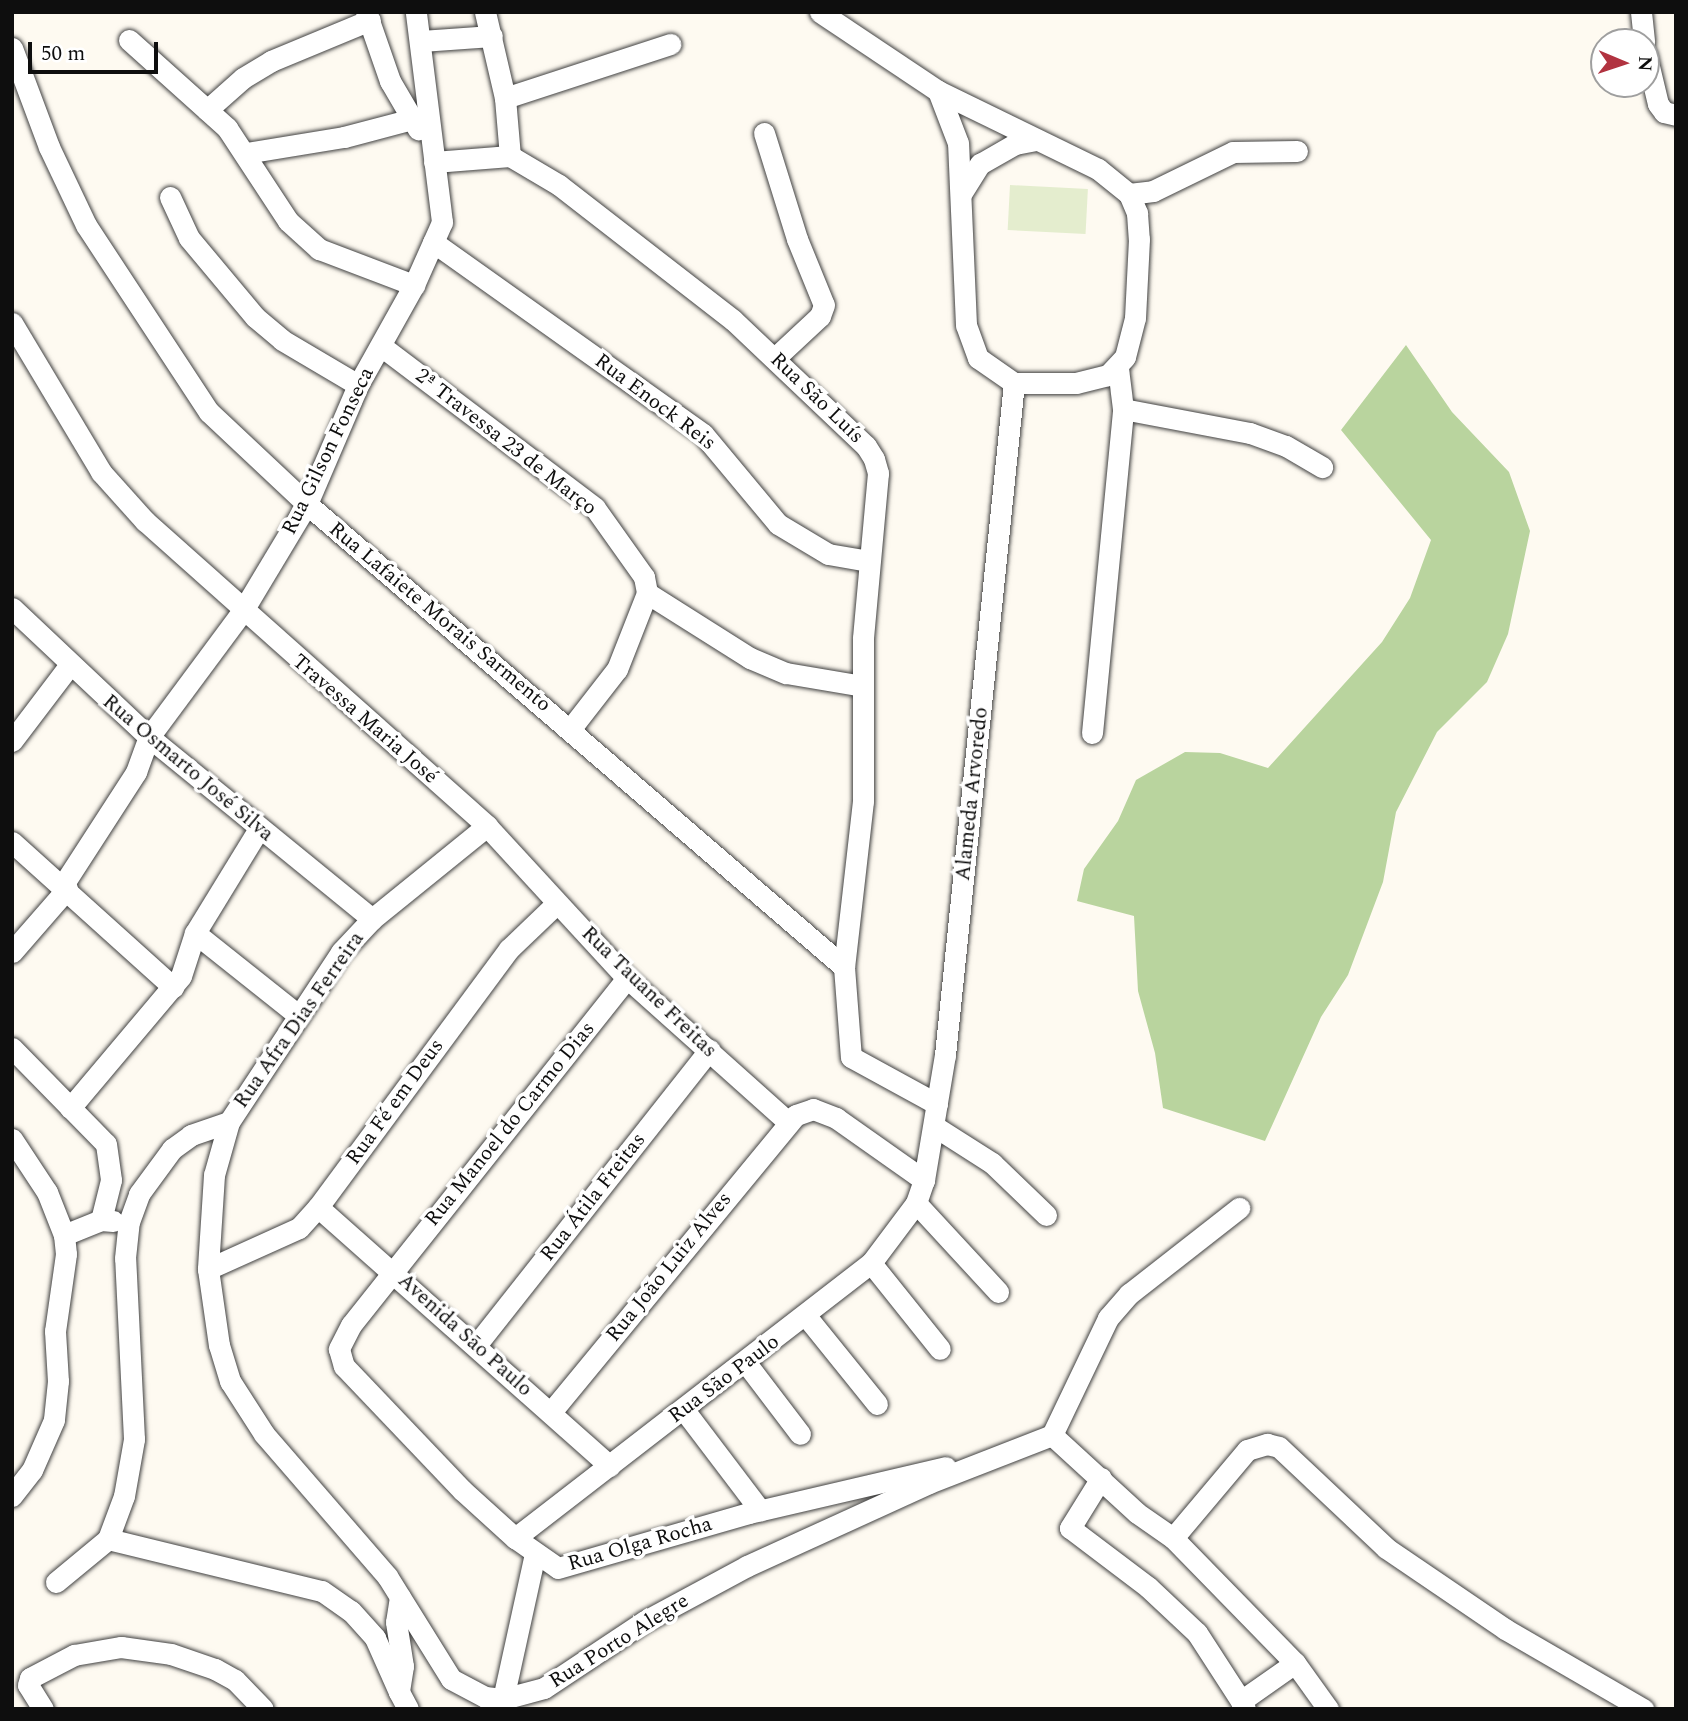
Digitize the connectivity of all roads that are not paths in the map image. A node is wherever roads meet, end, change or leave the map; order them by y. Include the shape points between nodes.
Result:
1 (416, 12) edge
2 (485, 12) edge
3 (820, 12) edge
4 (368, 16) edge
5 (492, 36) junction
6 (129, 40) dead end
7 (421, 41) junction
8 (670, 44) dead end
9 (12, 48) edge
10 (938, 92) junction
11 (505, 98) junction
12 (1657, 98) edge
13 (207, 110) junction
14 (1676, 115) edge
15 (412, 119) junction
16 (764, 133) dead end
17 (429, 140) junction
18 (1035, 141) junction
19 (1297, 151) dead end
20 (246, 153) junction
21 (510, 156) junction
22 (434, 162) junction
23 (960, 194) junction
24 (1129, 194) junction
25 (170, 197) dead end
26 (433, 242) junction
27 (414, 285) junction
28 (12, 323) edge
29 (381, 346) junction
30 (775, 358) junction
31 (1118, 368) junction
32 (1013, 383) junction
33 (358, 386) junction
34 (1124, 409) junction
35 (1322, 467) dead end
36 (307, 504) junction
37 (869, 561) junction
38 (647, 593) junction
39 (12, 608) edge
40 (242, 612) junction
41 (69, 666) junction
42 (863, 686) junction
43 (571, 729) junction
44 (1093, 733) dead end
45 (149, 737) junction
46 (12, 741) edge
47 (487, 826) junction
48 (258, 830) junction
49 (12, 842) edge
50 (65, 887) junction
51 (557, 903) junction
52 (372, 919) junction
53 (195, 933) junction
54 (12, 952) edge
55 (844, 967) junction
56 (627, 978) junction
57 (173, 987) junction
58 (298, 1015) junction
59 (12, 1048) edge
60 (709, 1049) junction
61 (937, 1104) junction
62 (70, 1108) junction
63 (229, 1122) junction
64 (788, 1122) junction
65 (934, 1126) junction
66 (12, 1139) edge
67 (924, 1180) junction
68 (916, 1203) junction
69 (318, 1208) junction
70 (1239, 1208) dead end
71 (1046, 1216) dead end
72 (101, 1220) junction
73 (129, 1222) junction
74 (64, 1235) junction
75 (871, 1263) junction
76 (208, 1269) junction
77 (393, 1271) junction
78 (998, 1292) dead end
79 (806, 1316) junction
80 (477, 1344) junction
81 (940, 1349) dead end
82 (746, 1363) junction
83 (877, 1404) dead end
84 (684, 1410) junction
85 (551, 1412) junction
86 (800, 1434) dead end
87 (1052, 1435) junction
88 (996, 1459) junction
89 (610, 1465) junction
90 (1101, 1478) junction
91 (12, 1496) edge
92 (760, 1510) junction
93 (515, 1538) junction
94 (1173, 1538) junction
95 (108, 1539) junction
96 (535, 1553) junction
97 (56, 1582) dead end
98 (400, 1597) junction
99 (1295, 1663) junction
100 (503, 1699) junction
101 (404, 1700) edge
102 (1243, 1705) edge
103 (43, 1709) edge
104 (263, 1709) edge
105 (1328, 1709) edge
106 (1643, 1709) edge

1 - 7 street, Rua Gilson Fonseca
2 - 5 street
3 - 10 street
4 - 13 street via 271,61
4 - 15 street via 390,81
5 - 7 street
5 - 11 street
6 - 13 street
7 - 17 street, Rua Gilson Fonseca
8 - 11 street
9 - 36 street, Rua Lafaiete Morais Sarmento via 49,147 110,263 209,412
10 - 18 street
10 - 23 street via 954,125
11 - 21 street
12 - 14 street via 1664,112
13 - 20 street
15 - 17 street
15 - 20 street via 357,134
16 - 30 street via 797,239 824,305 820,316
17 - 22 street, Rua Gilson Fonseca
18 - 23 street via 1006,148 980,164
18 - 24 street via 1098,169
19 - 24 street via 1233,152 1153,191
20 - 27 street via 288,221 319,249
21 - 22 street
21 - 30 street, Rua São Luís via 559,185
22 - 26 street, Rua Gilson Fonseca via 443,215
23 - 32 street via 971,344 987,368
24 - 31 street via 1137,213 1139,239 1135,318
25 - 33 street via 189,238 255,317 282,340
26 - 27 street, Rua Gilson Fonseca
26 - 37 street, Rua Enock Reis via 703,434 778,524 828,554
27 - 29 street, Rua Gilson Fonseca
28 - 40 street, Travessa Maria José via 101,472 145,521
29 - 33 street, Rua Gilson Fonseca
29 - 38 street, 2ª Travessa 23 de Março via 595,508 639,570
30 - 37 street, Rua São Luís via 874,459 877,492
31 - 32 street via 1094,381
31 - 34 street
32 - 61 street, Alameda Arvoredo
33 - 36 street, Rua Gilson Fonseca
34 - 35 street via 1250,433 1286,446
34 - 44 street
36 - 40 street, Rua Gilson Fonseca
36 - 43 street, Rua Lafaiete Morais Sarmento
37 - 42 street, Rua São Luís
38 - 42 street via 750,658 786,673
38 - 43 street via 609,684
39 - 41 street, Rua Osmarto José Silva
40 - 45 street, Rua Gilson Fonseca
40 - 47 street, Travessa Maria José
41 - 45 street, Rua Osmarto José Silva
41 - 46 street
42 - 55 street, Rua São Luís via 861,827 849,894
43 - 55 street, Rua Lafaiete Morais Sarmento
45 - 48 street, Rua Osmarto José Silva
45 - 50 street, Rua Gilson Fonseca via 136,772
47 - 51 street, Rua Tauane Freitas
47 - 52 street, Rua Afra Dias Ferreira
48 - 52 street, Rua Osmarto José Silva
48 - 53 street
49 - 50 street
50 - 54 street, Rua Gilson Fonseca
50 - 57 street
51 - 56 street, Rua Tauane Freitas
51 - 69 street, Rua Fé em Deus via 509,949
52 - 58 street, Rua Afra Dias Ferreira via 341,952
53 - 57 street
53 - 58 street
55 - 61 street via 851,1057
56 - 60 street, Rua Tauane Freitas
56 - 77 street, Rua Manoel do Carmo Dias
57 - 62 street
58 - 63 street, Rua Afra Dias Ferreira
59 - 62 street
60 - 64 street, Rua Tauane Freitas
60 - 80 street, Rua Átila Freitas
61 - 65 street, Alameda Arvoredo
62 - 72 street via 100,1136 110,1155 111,1180
63 - 73 street, Rua Afra Dias Ferreira via 191,1135 172,1149 139,1194
63 - 76 street via 214,1175
64 - 67 street via 804,1110 822,1112
64 - 85 street, Rua João Luiz Alves
65 - 67 street, Alameda Arvoredo
65 - 71 street via 992,1163
66 - 74 street via 47,1192
67 - 68 street, Alameda Arvoredo
68 - 75 street, Rua São Paulo
68 - 78 street
69 - 76 street, Rua Fé em Deus via 299,1227
69 - 77 street, Avenida São Paulo
70 - 87 street via 1129,1294 1108,1318
72 - 73 street
72 - 74 street
73 - 95 street via 126,1347 134,1439 124,1496
74 - 91 street via 66,1254 55,1331 58,1381 54,1420 32,1470
75 - 79 street, Rua São Paulo
75 - 81 street
76 - 98 street via 219,1345 246,1412
77 - 80 street, Avenida São Paulo
77 - 93 street, Rua Olga Rocha via 351,1325 339,1349 344,1367
79 - 82 street, Rua São Paulo
79 - 83 street
80 - 85 street, Avenida São Paulo
82 - 84 street, Rua São Paulo
82 - 86 street
84 - 89 street, Rua São Paulo
84 - 92 street
85 - 89 street, Avenida São Paulo
87 - 88 street, Rua Porto Alegre
87 - 90 street
88 - 92 street, Rua Olga Rocha
88 - 100 street, Rua Porto Alegre via 929,1483 747,1566 645,1621 544,1688
89 - 93 street, Rua São Paulo
90 - 94 street
90 - 102 street via 1070,1528 1148,1587 1196,1633
92 - 96 street, Rua Olga Rocha via 568,1567 558,1568
93 - 96 street, Rua Olga Rocha
94 - 99 street
94 - 106 street via 1247,1450 1267,1444 1279,1447 1385,1548 1505,1629
95 - 97 street
95 - 101 street via 323,1591 351,1611 374,1638
96 - 100 street
98 - 100 street via 451,1679 485,1697
98 - 101 street via 396,1622
99 - 102 street
99 - 105 street
103 - 104 street via 27,1682 74,1655 100,1648 140,1648 215,1669 235,1680

